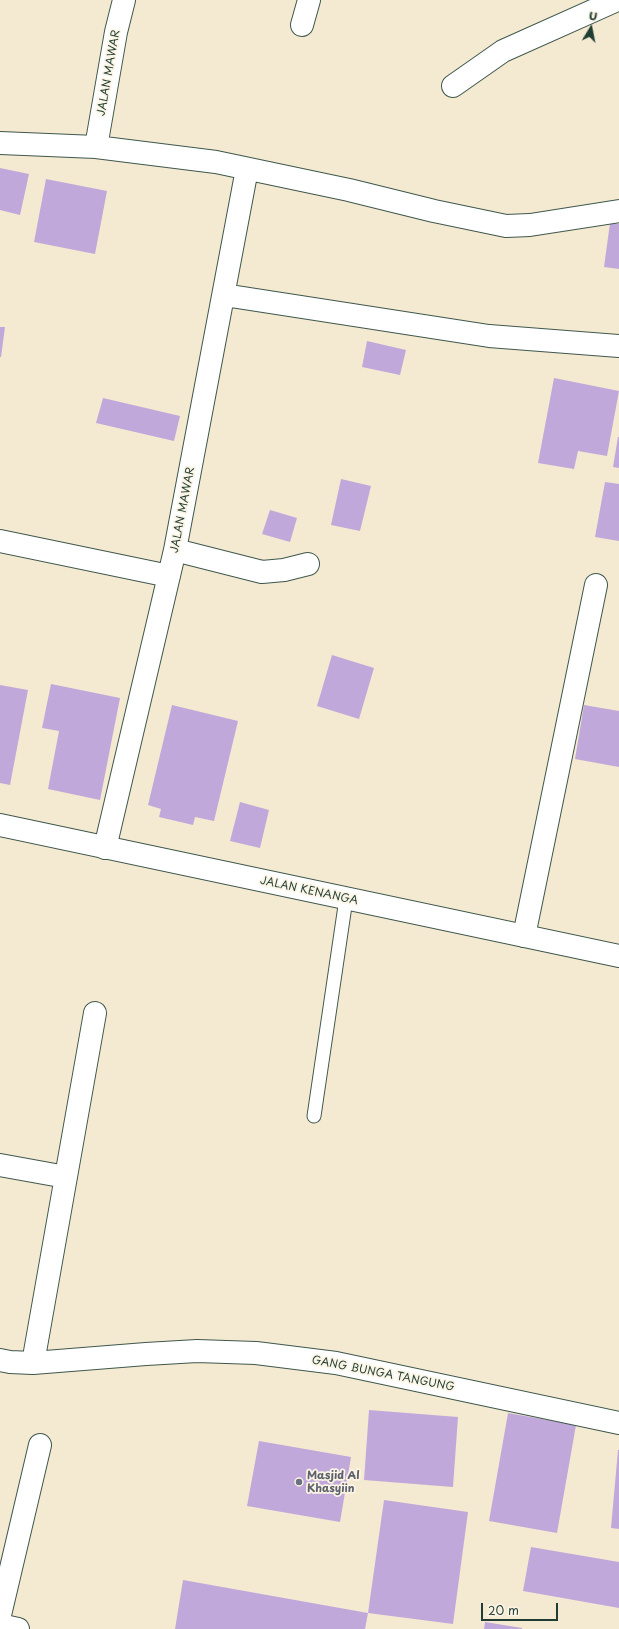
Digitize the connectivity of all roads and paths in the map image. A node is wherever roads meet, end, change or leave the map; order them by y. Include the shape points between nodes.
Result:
1 (124, 0) edge
2 (309, 0) edge
3 (617, 0) edge
4 (302, 25) dead end
5 (453, 86) dead end
6 (0, 143) edge
7 (96, 146) junction
8 (247, 169) junction
9 (619, 211) edge
10 (224, 295) junction
11 (619, 346) edge
12 (0, 541) edge
13 (175, 550) junction
14 (308, 564) dead end
15 (169, 576) junction
16 (596, 585) dead end
17 (0, 826) edge
18 (105, 848) junction
19 (346, 899) junction
20 (524, 936) junction
21 (619, 956) edge
22 (95, 1013) dead end
23 (314, 1116) dead end
24 (0, 1165) edge
25 (66, 1178) junction
26 (0, 1360) edge
27 (33, 1363) junction
28 (619, 1422) edge
29 (40, 1445) dead end
30 (0, 1615) edge
31 (0, 1625) edge
32 (18, 1629) edge

1 - 7 street, JALAN MAWAR
2 - 4 street
3 - 5 street via 503,51
6 - 7 street
7 - 8 street via 216,162
8 - 9 street via 506,226 530,225
8 - 10 street, JALAN MAWAR
10 - 11 street via 489,336
10 - 13 street, JALAN MAWAR
12 - 15 street
13 - 14 street via 262,572
13 - 15 street, JALAN MAWAR
15 - 18 street, JALAN MAWAR
16 - 20 street
17 - 18 street, JALAN KENANGA
18 - 19 street, JALAN KENANGA
19 - 20 street, JALAN KENANGA
19 - 23 lane
20 - 21 street, JALAN KENANGA
22 - 25 street
24 - 25 street
25 - 27 street
26 - 27 street, GANG BUNGA TANGUNG
27 - 28 street, GANG BUNGA TANGUNG via 198,1351 256,1353 336,1362
29 - 30 street
31 - 32 street

